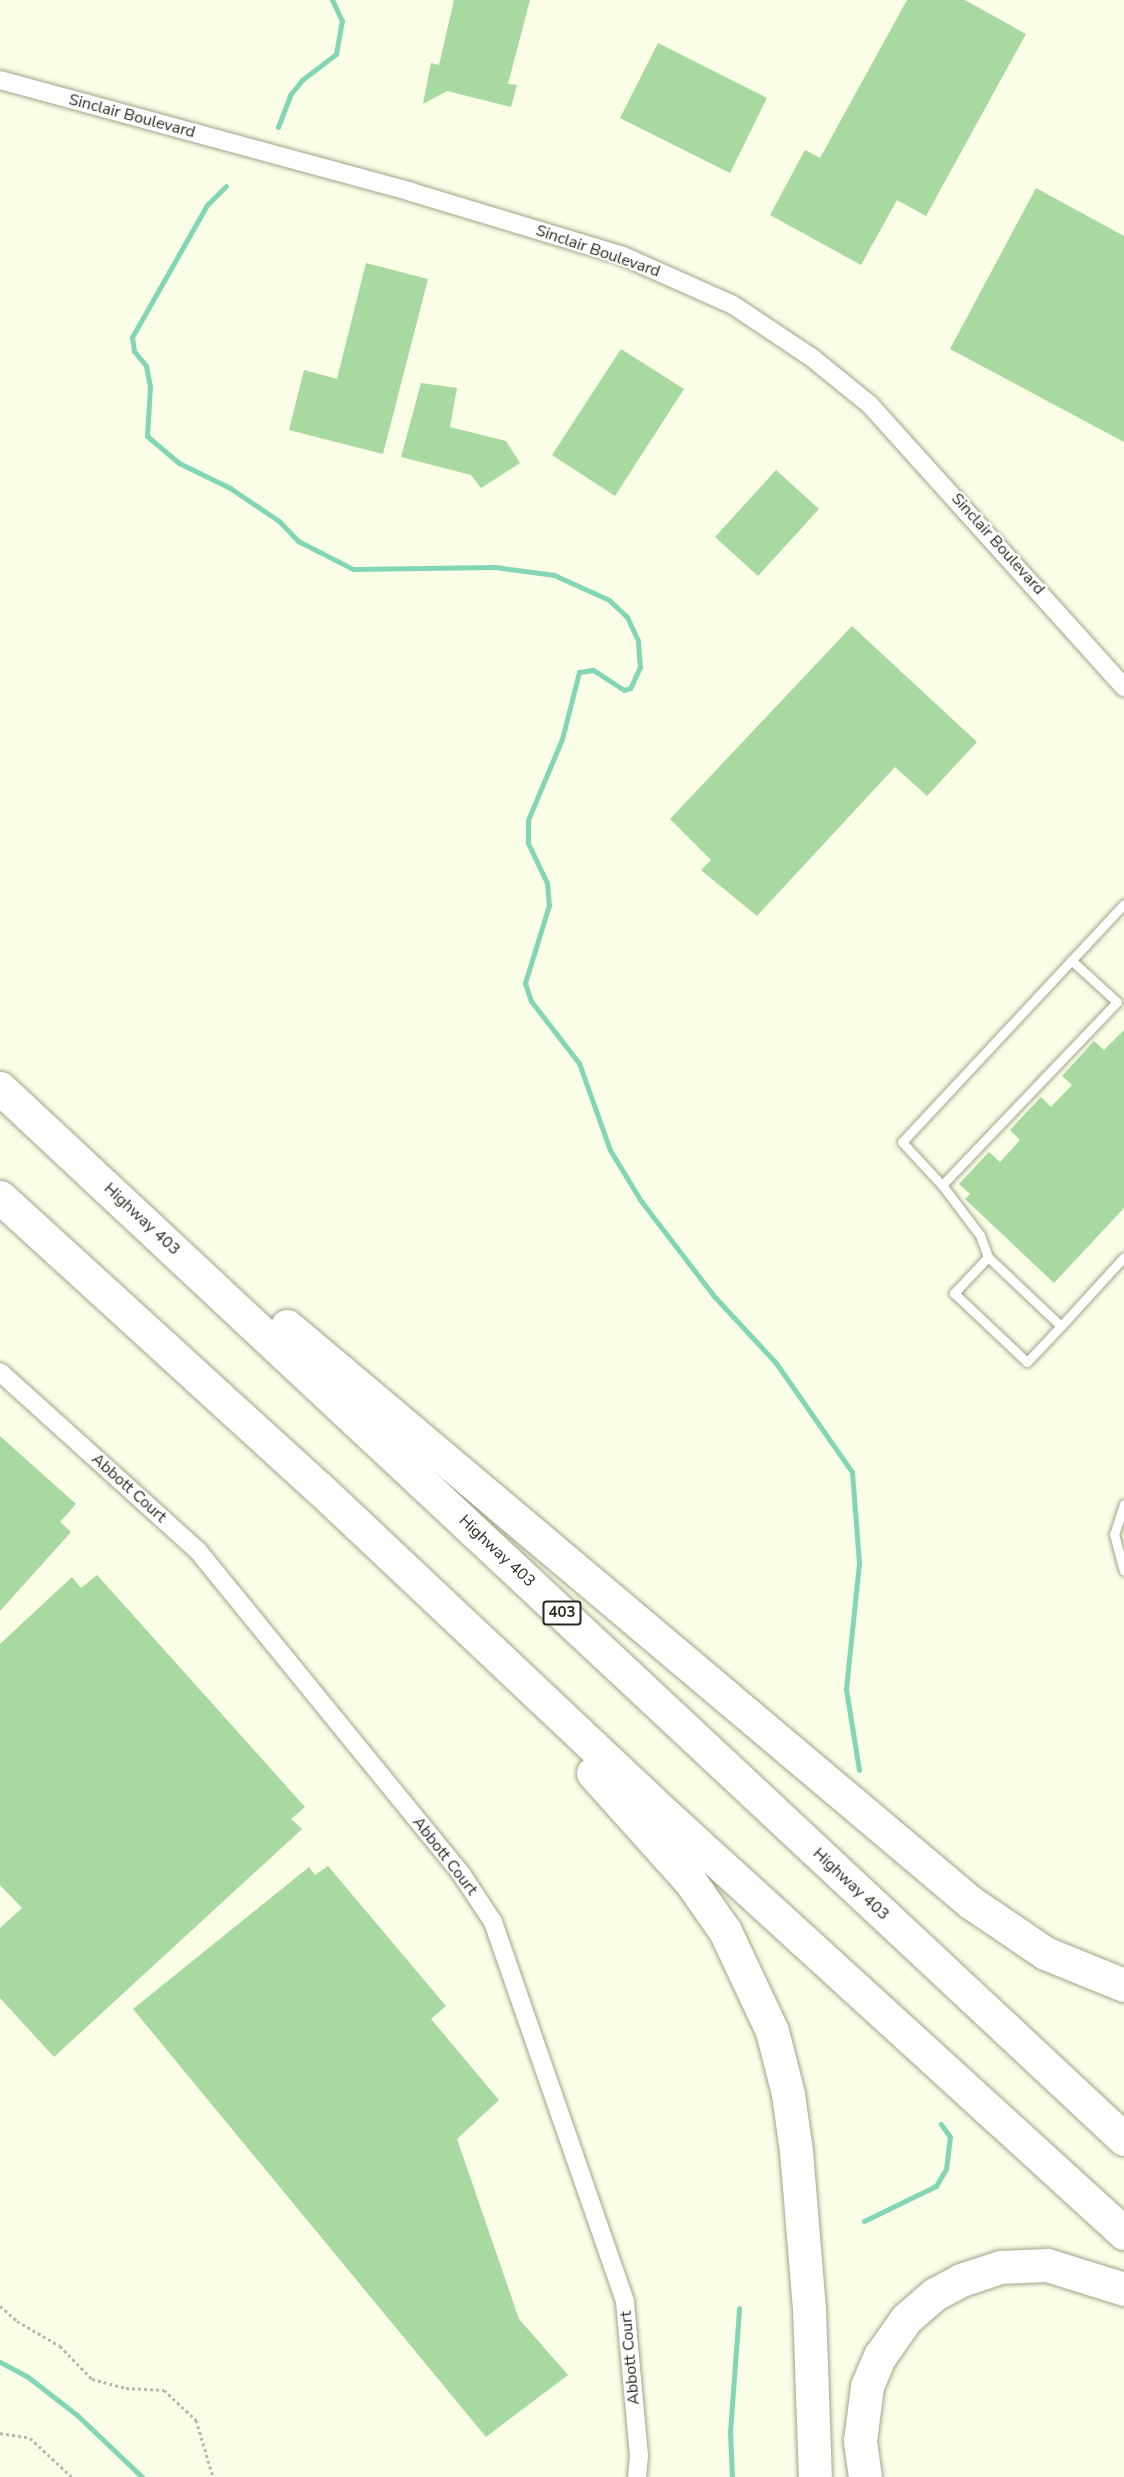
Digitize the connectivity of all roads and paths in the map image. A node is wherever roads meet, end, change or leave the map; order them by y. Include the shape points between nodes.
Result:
1 (0, 80) edge
2 (1124, 687) edge
3 (1124, 904) edge
4 (1071, 960) junction
5 (0, 1088) edge
6 (93, 1174) junction
7 (942, 1185) junction
8 (0, 1197) edge
9 (988, 1257) junction
10 (1124, 1257) edge
11 (1061, 1326) junction
12 (0, 1372) edge
13 (319, 1488) junction
14 (1124, 1504) edge
15 (1121, 1553) edge
16 (1124, 1571) edge
17 (1124, 1985) edge
18 (1124, 2139) edge
19 (1124, 2234) edge
20 (1124, 2289) edge
21 (0, 2306) edge
22 (0, 2433) edge
23 (72, 2477) edge
24 (213, 2477) edge
25 (637, 2477) edge
26 (815, 2477) edge
27 (865, 2477) edge

1 - 2 street, Sinclair Boulevard via 411,192 611,252 733,305 811,357 870,405
3 - 4 lane
4 - 7 lane via 902,1142
4 - 7 lane via 1117,1002
5 - 6 highway, Highway 403 / 403
6 - 17 highway via 152,1212 970,1902 1045,1953
6 - 18 highway, Highway 403 / 403
7 - 9 lane via 980,1235
8 - 13 highway
9 - 11 lane
9 - 11 lane via 954,1293 1027,1362
10 - 11 lane
12 - 25 street, Abbott Court via 198,1551 462,1875 493,1922 625,2302 639,2455
13 - 19 highway via 674,1823
13 - 26 highway via 344,1528 554,1730 690,1881 725,1931 756,1989 788,2094 796,2151 809,2308
14 - 15 lane via 1114,1534
15 - 16 lane
20 - 27 highway via 1047,2265 1000,2267 935,2294 906,2319 880,2356 867,2386 860,2441
21 - 24 path via 17,2321 60,2346 92,2379 126,2388 164,2390 196,2420
22 - 23 path via 30,2438

